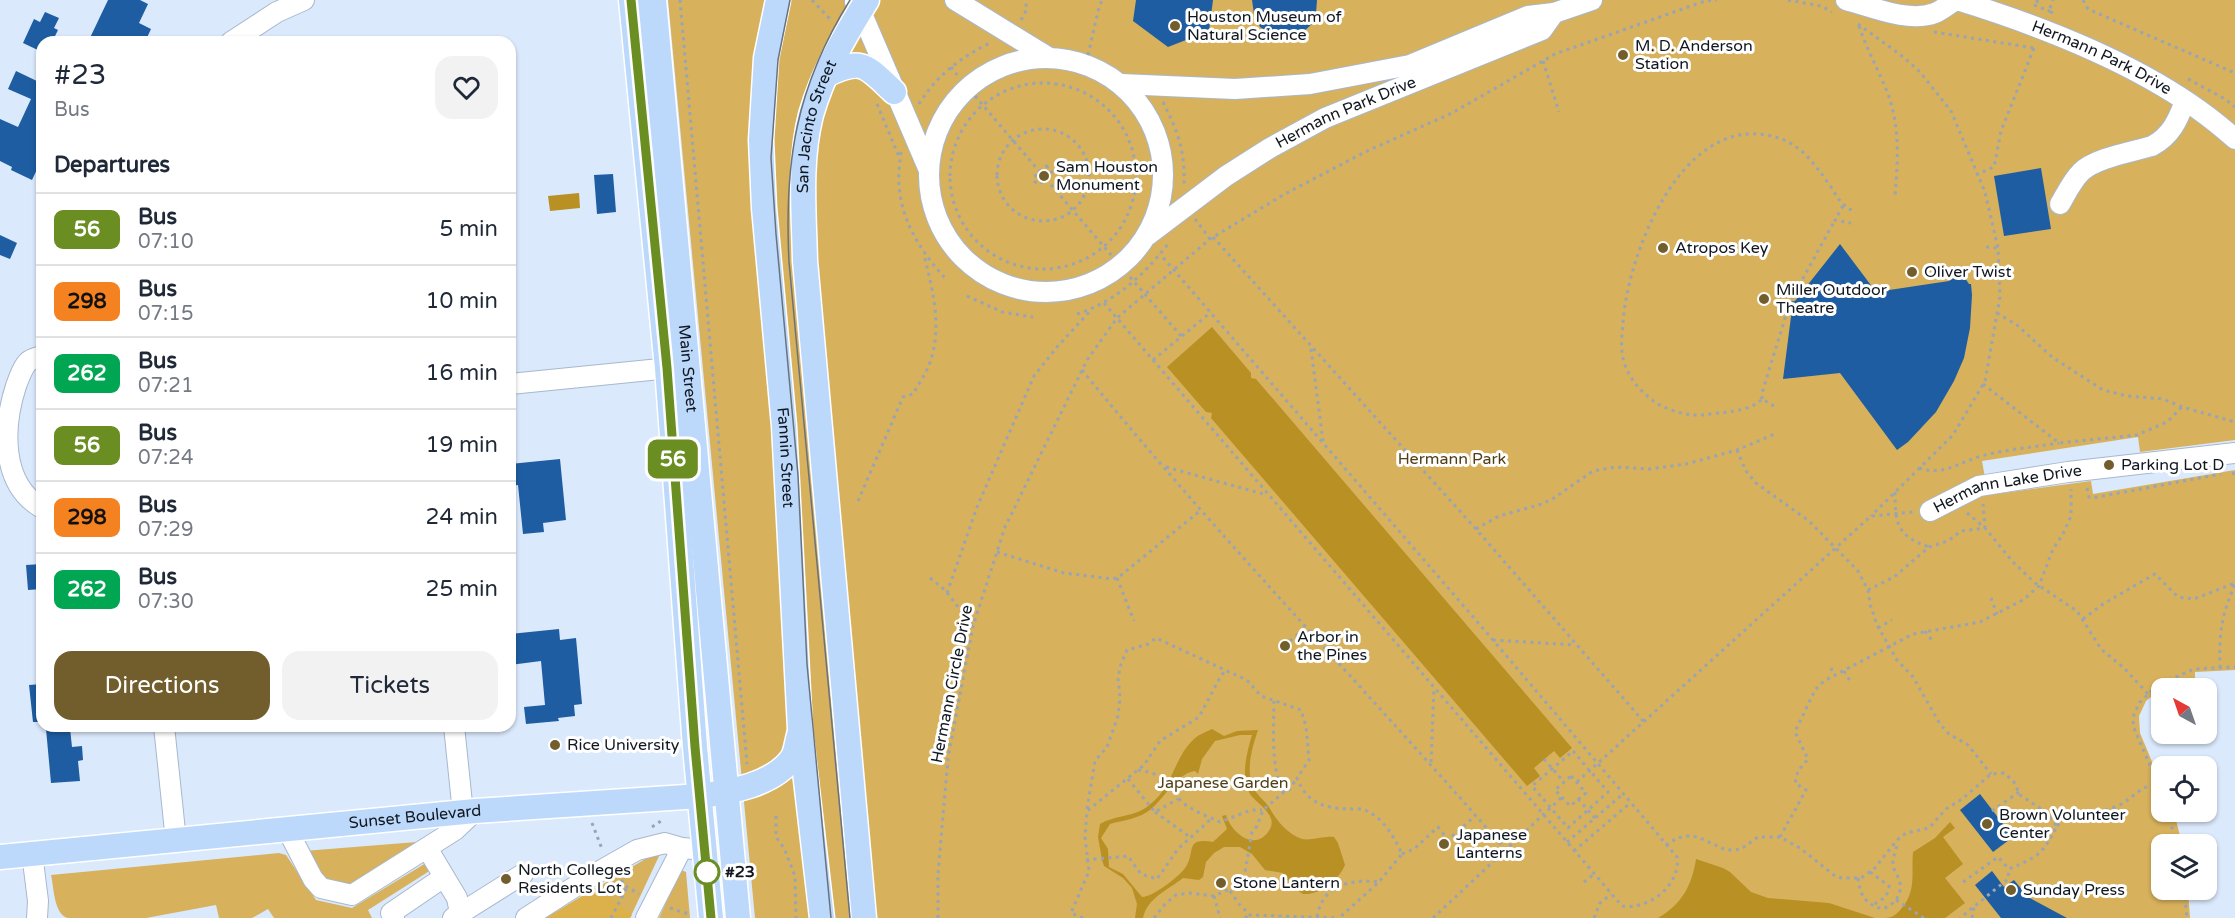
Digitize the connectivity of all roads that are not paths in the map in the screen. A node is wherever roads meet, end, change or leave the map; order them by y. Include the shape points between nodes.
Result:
1 (304, 0) edge
2 (631, 0) edge
3 (654, 0) edge
4 (778, 0) edge
5 (956, 0) edge
6 (1592, 0) edge
7 (1957, 0) edge
8 (860, 3) edge
9 (1550, 7) edge
10 (1843, 8) edge
11 (240, 36) edge
12 (1048, 57) junction
13 (826, 75) junction
14 (1121, 84) junction
15 (884, 96) junction
16 (2185, 101) junction
17 (2235, 139) edge
18 (928, 168) junction
19 (2060, 204) dead end
20 (1148, 235) junction
21 (36, 359) edge
22 (677, 367) junction
23 (516, 383) edge
24 (2235, 453) edge
25 (36, 505) edge
26 (1930, 511) road end
27 (800, 729) junction
28 (166, 732) edge
29 (455, 732) edge
30 (726, 792) junction
31 (700, 796) junction
32 (469, 812) junction
33 (287, 829) junction
34 (176, 841) junction
35 (427, 848) junction
36 (693, 849) junction
37 (32, 853) junction
38 (0, 857) edge
39 (523, 874) dead end
40 (444, 877) junction
41 (650, 910) edge
42 (701, 915) edge
43 (458, 916) edge
44 (37, 918) edge
45 (394, 918) edge
46 (526, 918) edge
47 (738, 918) edge
48 (822, 918) edge
49 (864, 918) edge

1 - 11 street
2 - 22 main road, Main Street
3 - 22 main road, Main Street
4 - 27 main road, Fannin Street via 766,58 761,140 784,426
5 - 12 street
6 - 9 street, Hermann Park Drive
7 - 10 street via 1935,13 1917,16
7 - 16 street, Hermann Park Drive via 2042,28 2100,54
8 - 13 main road, San Jacinto Street
8 - 15 street
9 - 14 street, Hermann Park Drive via 1410,65 1310,84 1235,89
9 - 20 street, Hermann Park Drive via 1542,30 1316,123 1226,176
12 - 14 street via 1087,64
12 - 18 street via 1020,60 993,70 968,87 948,109 934,138
13 - 15 main road via 839,68 867,67
13 - 49 main road, San Jacinto Street via 811,117 803,176 805,261
14 - 20 street via 1146,111 1161,145 1164,182
15 - 18 street
16 - 17 street, Hermann Park Drive
16 - 19 street via 2177,123 2161,142 2093,164 2075,178
18 - 20 street via 933,209 957,254 983,276 1014,290 1048,294 1089,285 1120,266
21 - 25 street via 28,362 19,377 8,416 7,438 16,480 28,500
22 - 23 street
22 - 30 main road, Main Street
22 - 31 main road, Main Street
24 - 26 street, Hermann Lake Drive via 2070,481 1979,486
27 - 30 main road, Sunset Boulevard via 794,756 780,771
27 - 48 main road, Fannin Street
28 - 34 street
29 - 32 street
30 - 31 main road, Sunset Boulevard
30 - 47 main road, Main Street
31 - 32 main road, Sunset Boulevard
31 - 36 main road, Main Street
32 - 33 main road, Sunset Boulevard
32 - 35 street via 455,830
33 - 34 main road, Sunset Boulevard
33 - 35 street via 317,884 347,894 358,892
34 - 37 main road, Sunset Boulevard
35 - 40 street
36 - 41 street
36 - 42 main road, Main Street
36 - 46 street via 665,843 637,850
37 - 38 main road, Sunset Boulevard
37 - 44 street
39 - 43 street
40 - 43 street via 457,898
40 - 45 street via 391,913

